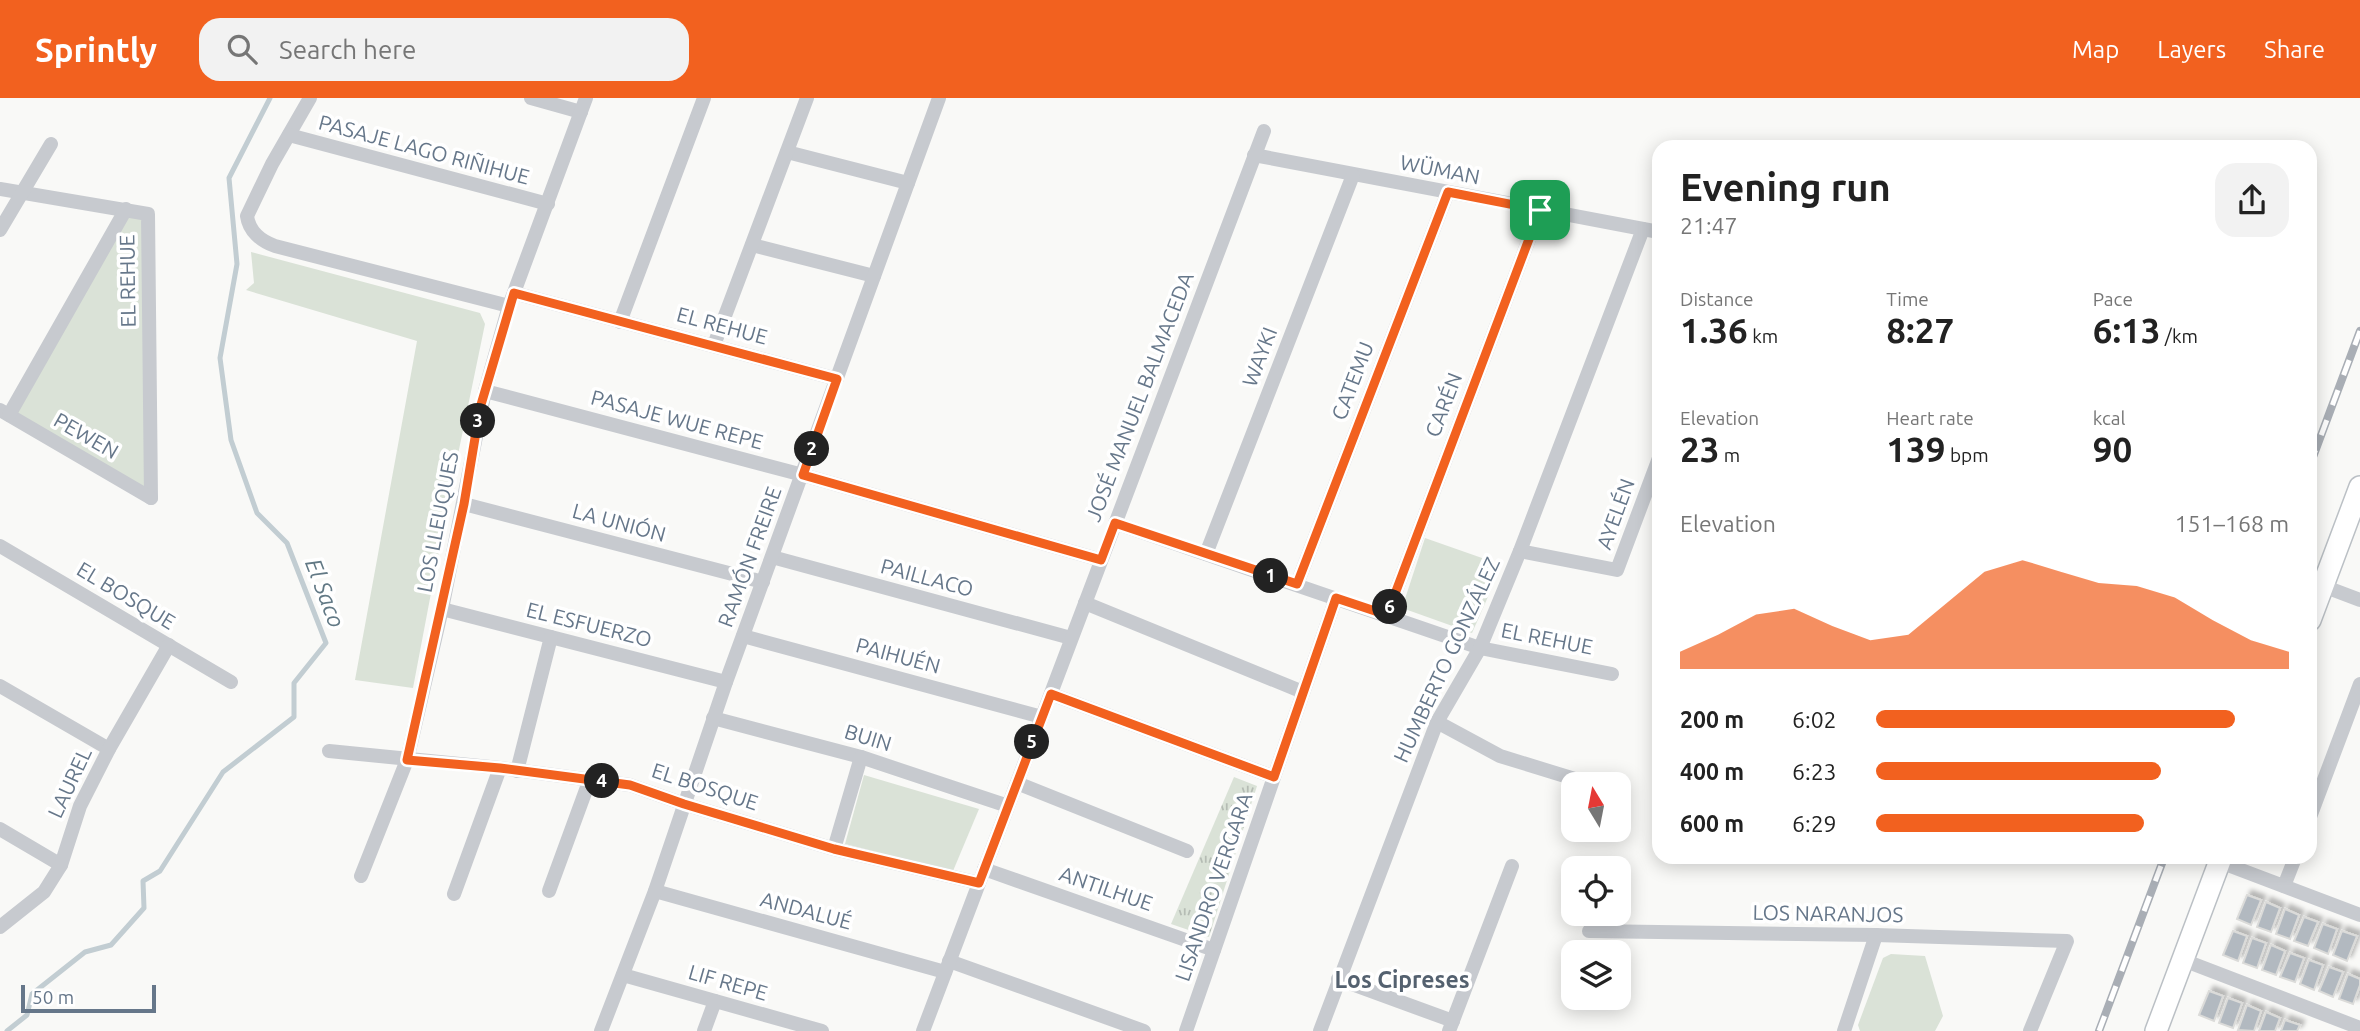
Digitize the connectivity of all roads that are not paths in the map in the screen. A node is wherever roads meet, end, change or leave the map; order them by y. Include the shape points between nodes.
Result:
1 (310, 98) edge
2 (531, 98) edge
3 (704, 98) edge
4 (807, 98) edge
5 (939, 98) edge
6 (584, 105) edge
7 (1264, 131) dead end
8 (289, 135) junction
9 (51, 144) dead end
10 (787, 152) junction
11 (1254, 155) junction
12 (1353, 175) junction
13 (908, 183) junction
14 (0, 189) edge
15 (23, 191) junction
16 (1448, 192) junction
17 (548, 204) junction
18 (126, 209) junction
19 (1540, 210) junction
20 (1643, 229) junction
21 (0, 230) edge
22 (1652, 231) edge
23 (752, 245) junction
24 (874, 276) junction
25 (512, 299) junction
26 (620, 321) junction
27 (714, 345) junction
28 (837, 379) junction
29 (485, 391) junction
30 (4, 412) edge
31 (803, 475) junction
32 (1652, 477) edge
33 (2360, 487) edge
34 (151, 498) joint
35 (464, 504) junction
36 (1115, 523) junction
37 (0, 546) edge
38 (1520, 551) junction
39 (1206, 554) junction
40 (772, 557) junction
41 (1101, 560) junction
42 (763, 582) junction
43 (1297, 584) junction
44 (2323, 586) junction
45 (1336, 598) junction
46 (2360, 600) edge
47 (2317, 602) edge
48 (1085, 603) junction
49 (442, 609) junction
50 (1387, 615) junction
51 (743, 636) junction
52 (551, 637) junction
53 (1072, 638) junction
54 (169, 645) junction
55 (1480, 648) junction
56 (1612, 674) dead end
57 (231, 682) dead end
58 (726, 682) junction
59 (2360, 684) edge
60 (0, 686) edge
61 (1303, 692) junction
62 (1051, 694) junction
63 (1042, 717) junction
64 (713, 718) junction
65 (1437, 722) junction
66 (109, 748) junction
67 (330, 751) dead end
68 (861, 757) junction
69 (407, 760) junction
70 (500, 768) junction
71 (517, 771) junction
72 (1561, 775) edge
73 (1274, 777) junction
74 (590, 779) junction
75 (1017, 783) junction
76 (2317, 798) edge
77 (684, 804) junction
78 (1008, 806) junction
79 (0, 829) edge
80 (834, 849) junction
81 (1187, 850) dead end
82 (2219, 864) edge
83 (2231, 864) edge
84 (2292, 864) edge
85 (61, 865) junction
86 (1511, 866) dead end
87 (985, 869) junction
88 (362, 876) dead end
89 (979, 883) junction
90 (2284, 886) junction
91 (549, 891) dead end
92 (655, 891) junction
93 (454, 894) dead end
94 (2360, 915) edge
95 (0, 927) edge
96 (1589, 931) dead end
97 (1876, 935) junction
98 (1214, 950) junction
99 (2183, 960) junction
100 (947, 966) junction
101 (622, 975) junction
102 (1339, 979) junction
103 (715, 1001) junction
104 (1451, 1026) edge
105 (2360, 1028) edge
106 (601, 1031) edge
107 (704, 1031) edge
108 (822, 1031) edge
109 (923, 1031) edge
110 (1144, 1031) edge
111 (1186, 1031) edge
112 (1320, 1031) edge
113 (1844, 1031) edge
114 (2029, 1031) edge
115 (2156, 1031) edge

1 - 8 street
2 - 6 street
3 - 26 street
4 - 10 street
5 - 13 street, RAMÓN FREIRE
6 - 17 street, LOS LLEUQUES
7 - 11 street, JOSÉ MANUEL BALMACEDA
8 - 17 street, PASAJE LAGO RIÑIHUE
8 - 25 street, EL REHUE via 247,216 264,242
9 - 15 street
10 - 13 street
10 - 23 street
11 - 12 street, WÜMAN
11 - 36 street, JOSÉ MANUEL BALMACEDA
12 - 16 street, WÜMAN
12 - 39 street, WAYKI
13 - 24 street, RAMÓN FREIRE
14 - 15 street, EL REHUE
15 - 18 street, EL REHUE
15 - 21 street
16 - 19 street, WÜMAN
16 - 43 street, CATEMU
17 - 25 street, LOS LLEUQUES
18 - 30 street
18 - 34 street, EL REHUE via 148,214
19 - 20 street, WÜMAN
19 - 50 street, CARÉN
20 - 22 street, WÜMAN
20 - 38 street, HUMBERTO GONZÁLEZ
23 - 24 street
23 - 27 street
24 - 28 street, RAMÓN FREIRE
25 - 26 street, EL REHUE
25 - 29 street, LOS LLEUQUES
26 - 27 street, EL REHUE
27 - 28 street, EL REHUE
28 - 31 street, RAMÓN FREIRE
29 - 31 street, PASAJE WUE REPE
29 - 35 street, LOS LLEUQUES
30 - 34 street, PEWEN
31 - 40 street, RAMÓN FREIRE
31 - 41 street, PASAJE WUE REPE
32 - 38 street, AYELÉN via 1617,570
33 - 44 main road
35 - 42 street, LA UNIÓN
35 - 49 street, LOS LLEUQUES
36 - 39 street, EL REHUE
36 - 41 street, JOSÉ MANUEL BALMACEDA
37 - 54 street, EL BOSQUE
38 - 55 street, HUMBERTO GONZÁLEZ
39 - 43 street, EL REHUE
40 - 42 street, RAMÓN FREIRE
40 - 53 street, PAILLACO
41 - 48 street, JOSÉ MANUEL BALMACEDA
42 - 51 street, RAMÓN FREIRE
43 - 45 street, EL REHUE
44 - 46 street
44 - 47 main road
45 - 50 street, EL REHUE
45 - 61 street, LISANDRO VERGARA
48 - 53 street, JOSÉ MANUEL BALMACEDA
48 - 61 street
49 - 52 street, EL ESFUERZO
49 - 69 street, LOS LLEUQUES
50 - 55 street, EL REHUE
51 - 58 street, RAMÓN FREIRE
51 - 63 street, PAIHUÉN
52 - 58 street, EL ESFUERZO
52 - 71 street
53 - 62 street, JOSÉ MANUEL BALMACEDA
54 - 57 street, EL BOSQUE
54 - 66 street, LAUREL
55 - 56 street, EL REHUE
55 - 65 street, HUMBERTO GONZÁLEZ
58 - 64 street, RAMÓN FREIRE
59 - 76 street
60 - 66 street
61 - 73 street, LISANDRO VERGARA
62 - 63 street, JOSÉ MANUEL BALMACEDA
62 - 73 street
63 - 75 street, JOSÉ MANUEL BALMACEDA
64 - 68 street, BUIN
64 - 77 street, RAMÓN FREIRE
65 - 72 street via 1500,756
65 - 102 street, HUMBERTO GONZÁLEZ
66 - 85 street, LAUREL via 80,806
67 - 69 street, EL BOSQUE
68 - 78 street, BUIN
68 - 80 street
69 - 70 street, EL BOSQUE
69 - 88 street, LOS LLEUQUES
70 - 71 street, EL BOSQUE
70 - 93 street
71 - 74 street, EL BOSQUE
73 - 98 street, LISANDRO VERGARA
74 - 77 street, EL BOSQUE via 630,785
74 - 91 street
75 - 78 street, JOSÉ MANUEL BALMACEDA
75 - 81 street
77 - 80 street, EL BOSQUE
77 - 92 street, RAMÓN FREIRE
78 - 87 street, JOSÉ MANUEL BALMACEDA
79 - 85 street
80 - 89 street, EL BOSQUE
82 - 99 main road
83 - 90 street
84 - 90 street
85 - 95 street, LAUREL via 44,892
86 - 104 street
87 - 89 street, JOSÉ MANUEL BALMACEDA
87 - 98 street, ANTILHUE
89 - 100 street, JOSÉ MANUEL BALMACEDA
90 - 94 street
92 - 100 street, ANDALUÉ
92 - 101 street, RAMÓN FREIRE
96 - 97 street, LOS NARANJOS
97 - 113 street
97 - 114 street, LOS NARANJOS via 2067,941
98 - 111 street, LISANDRO VERGARA
99 - 105 street
99 - 115 main road
100 - 109 street, JOSÉ MANUEL BALMACEDA
100 - 110 street, ANDALUÉ
101 - 103 street, LIF REPE
101 - 106 street, RAMÓN FREIRE
102 - 104 street
102 - 112 street, HUMBERTO GONZÁLEZ
103 - 107 street
103 - 108 street, LIF REPE

